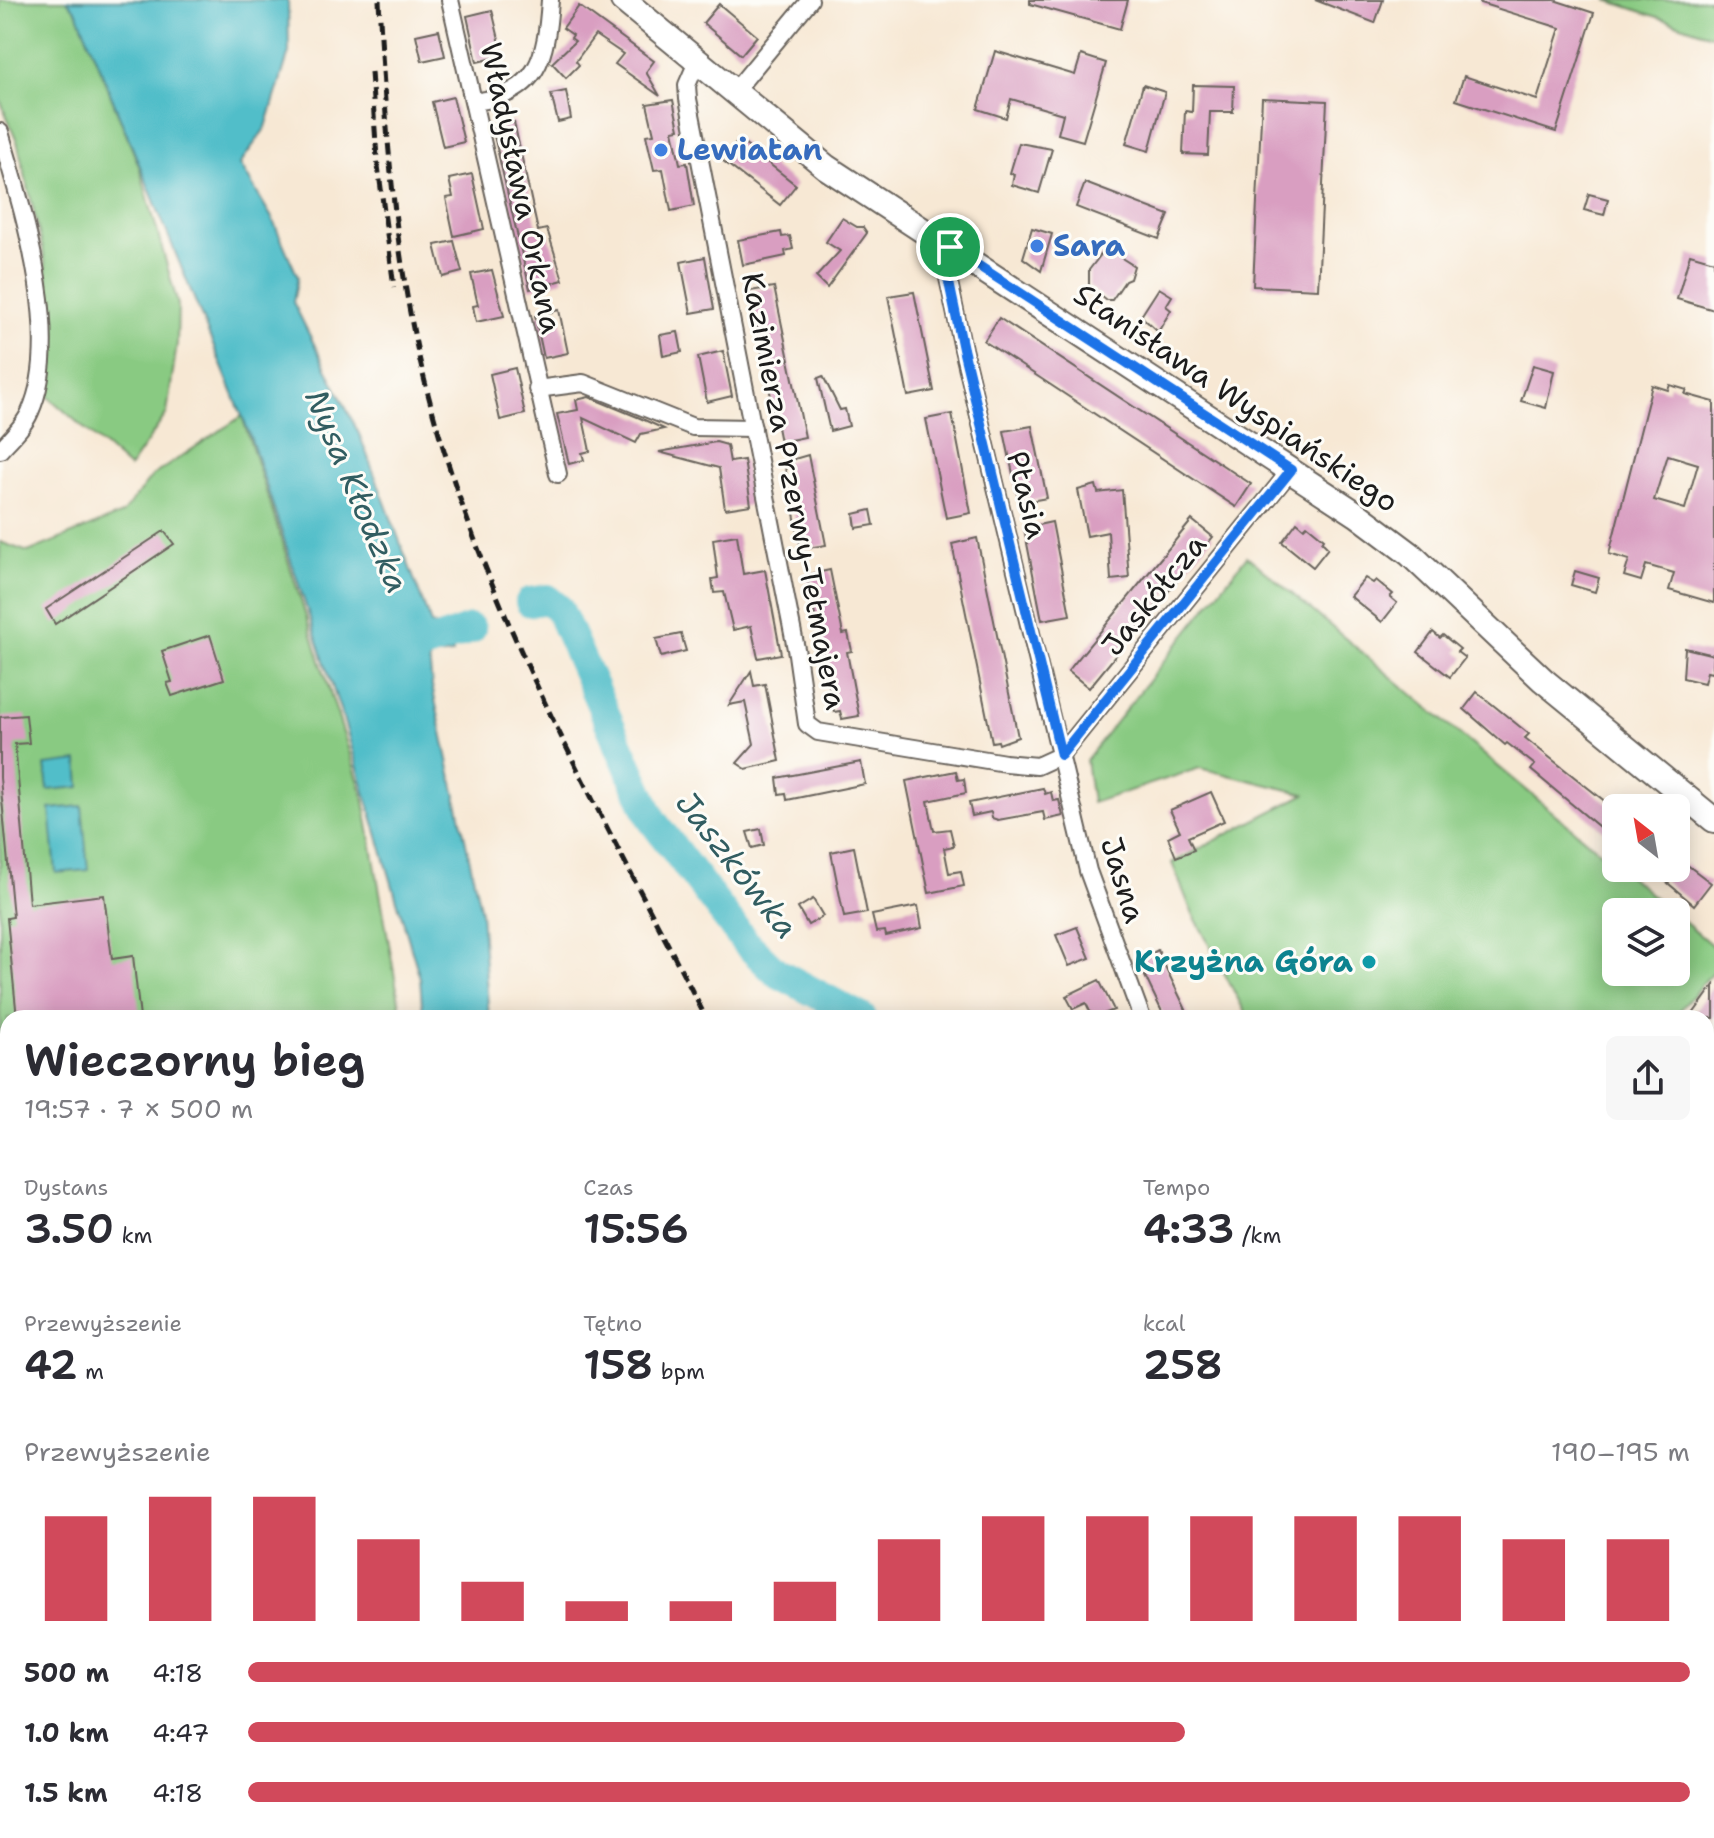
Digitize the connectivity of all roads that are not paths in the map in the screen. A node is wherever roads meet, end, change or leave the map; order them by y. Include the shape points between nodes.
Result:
1 (450, 0) edge
2 (550, 0) edge
3 (623, 0) edge
4 (810, 0) edge
5 (697, 62) junction
6 (734, 92) junction
7 (474, 102) junction
8 (0, 132) edge
9 (950, 247) junction
10 (537, 389) junction
11 (753, 428) junction
12 (0, 450) edge
13 (1291, 470) junction
14 (558, 474) dead end
15 (1061, 755) junction
16 (1714, 820) edge
17 (1139, 1010) edge

1 - 7 street, Władysława Orkana
2 - 7 street via 541,61 531,79 497,99
3 - 5 main road, Stanisława Wyspiańskiego
4 - 6 street
5 - 6 main road, Stanisława Wyspiańskiego
5 - 11 street, Kazimierza Przerwy-Tetmajera via 687,85 688,99
6 - 9 main road, Stanisława Wyspiańskiego via 826,167
7 - 10 street, Władysława Orkana
8 - 12 street via 17,189 45,337 30,413
9 - 13 main road, Stanisława Wyspiańskiego
9 - 15 street, Ptasia via 947,273 963,349
10 - 11 street via 583,383 693,427
10 - 14 street, Władysława Orkana
11 - 15 street, Kazimierza Przerwy-Tetmajera via 807,724 818,732 1005,763 1037,766
13 - 15 street, Jaskółcza
13 - 16 main road, Stanisława Wyspiańskiego via 1410,554 1543,680
15 - 17 street, Jasna via 1088,871

